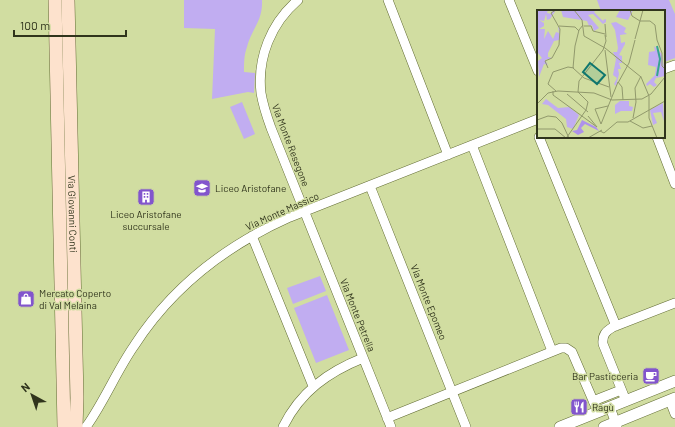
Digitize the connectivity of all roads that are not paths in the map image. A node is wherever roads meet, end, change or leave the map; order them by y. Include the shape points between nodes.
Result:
1 (55, 0) edge
2 (68, 0) edge
3 (298, 0) edge
4 (388, 0) edge
5 (509, 0) edge
6 (675, 65) edge
7 (537, 69) edge
8 (665, 69) edge
9 (535, 120) edge
10 (540, 138) edge
11 (657, 138) edge
12 (472, 145) junction
13 (448, 155) junction
14 (675, 184) edge
15 (370, 186) junction
16 (304, 212) junction
17 (252, 236) junction
18 (675, 303) edge
19 (616, 326) junction
20 (552, 351) junction
21 (363, 358) junction
22 (675, 381) edge
23 (313, 386) junction
24 (621, 390) junction
25 (452, 391) junction
26 (672, 400) edge
27 (593, 401) junction
28 (626, 401) junction
29 (610, 407) junction
30 (598, 412) junction
31 (675, 414) edge
32 (387, 418) junction
33 (616, 425) edge
34 (64, 427) edge
35 (76, 427) edge
36 (86, 427) edge
37 (283, 427) edge
38 (391, 427) edge
39 (466, 427) edge
40 (560, 427) edge
41 (604, 427) edge

1 - 34 main road, Via Giovanni Conti
2 - 35 main road, Via Giovanni Conti
3 - 16 street, Via Monte Resegone via 282,16 268,41 263,60 261,87 271,128
4 - 13 street
5 - 7 street
6 - 8 street
9 - 12 street, Via Monte Massico
10 - 19 street
11 - 14 street
12 - 13 street, Via Monte Massico
12 - 20 street
13 - 15 street, Via Monte Massico
15 - 16 street, Via Monte Massico
15 - 25 street, Via Monte Epomeo
16 - 17 street, Via Monte Massico
16 - 21 street, Via Monte Petrella
17 - 23 street
17 - 36 street, Via Monte Massico via 213,260 163,307 131,350
18 - 19 street
19 - 24 street via 606,332 603,341
20 - 25 street
20 - 27 street via 564,348 572,352
21 - 23 street via 333,372
21 - 32 street, Via Monte Petrella
22 - 28 street
23 - 37 street via 291,412
24 - 27 street
24 - 28 street
25 - 32 street
25 - 39 street, Via Monte Epomeo
26 - 31 street
26 - 33 street
27 - 30 street
28 - 29 street
29 - 30 street
29 - 33 street
30 - 40 street
32 - 38 street, Via Monte Petrella
33 - 41 street

